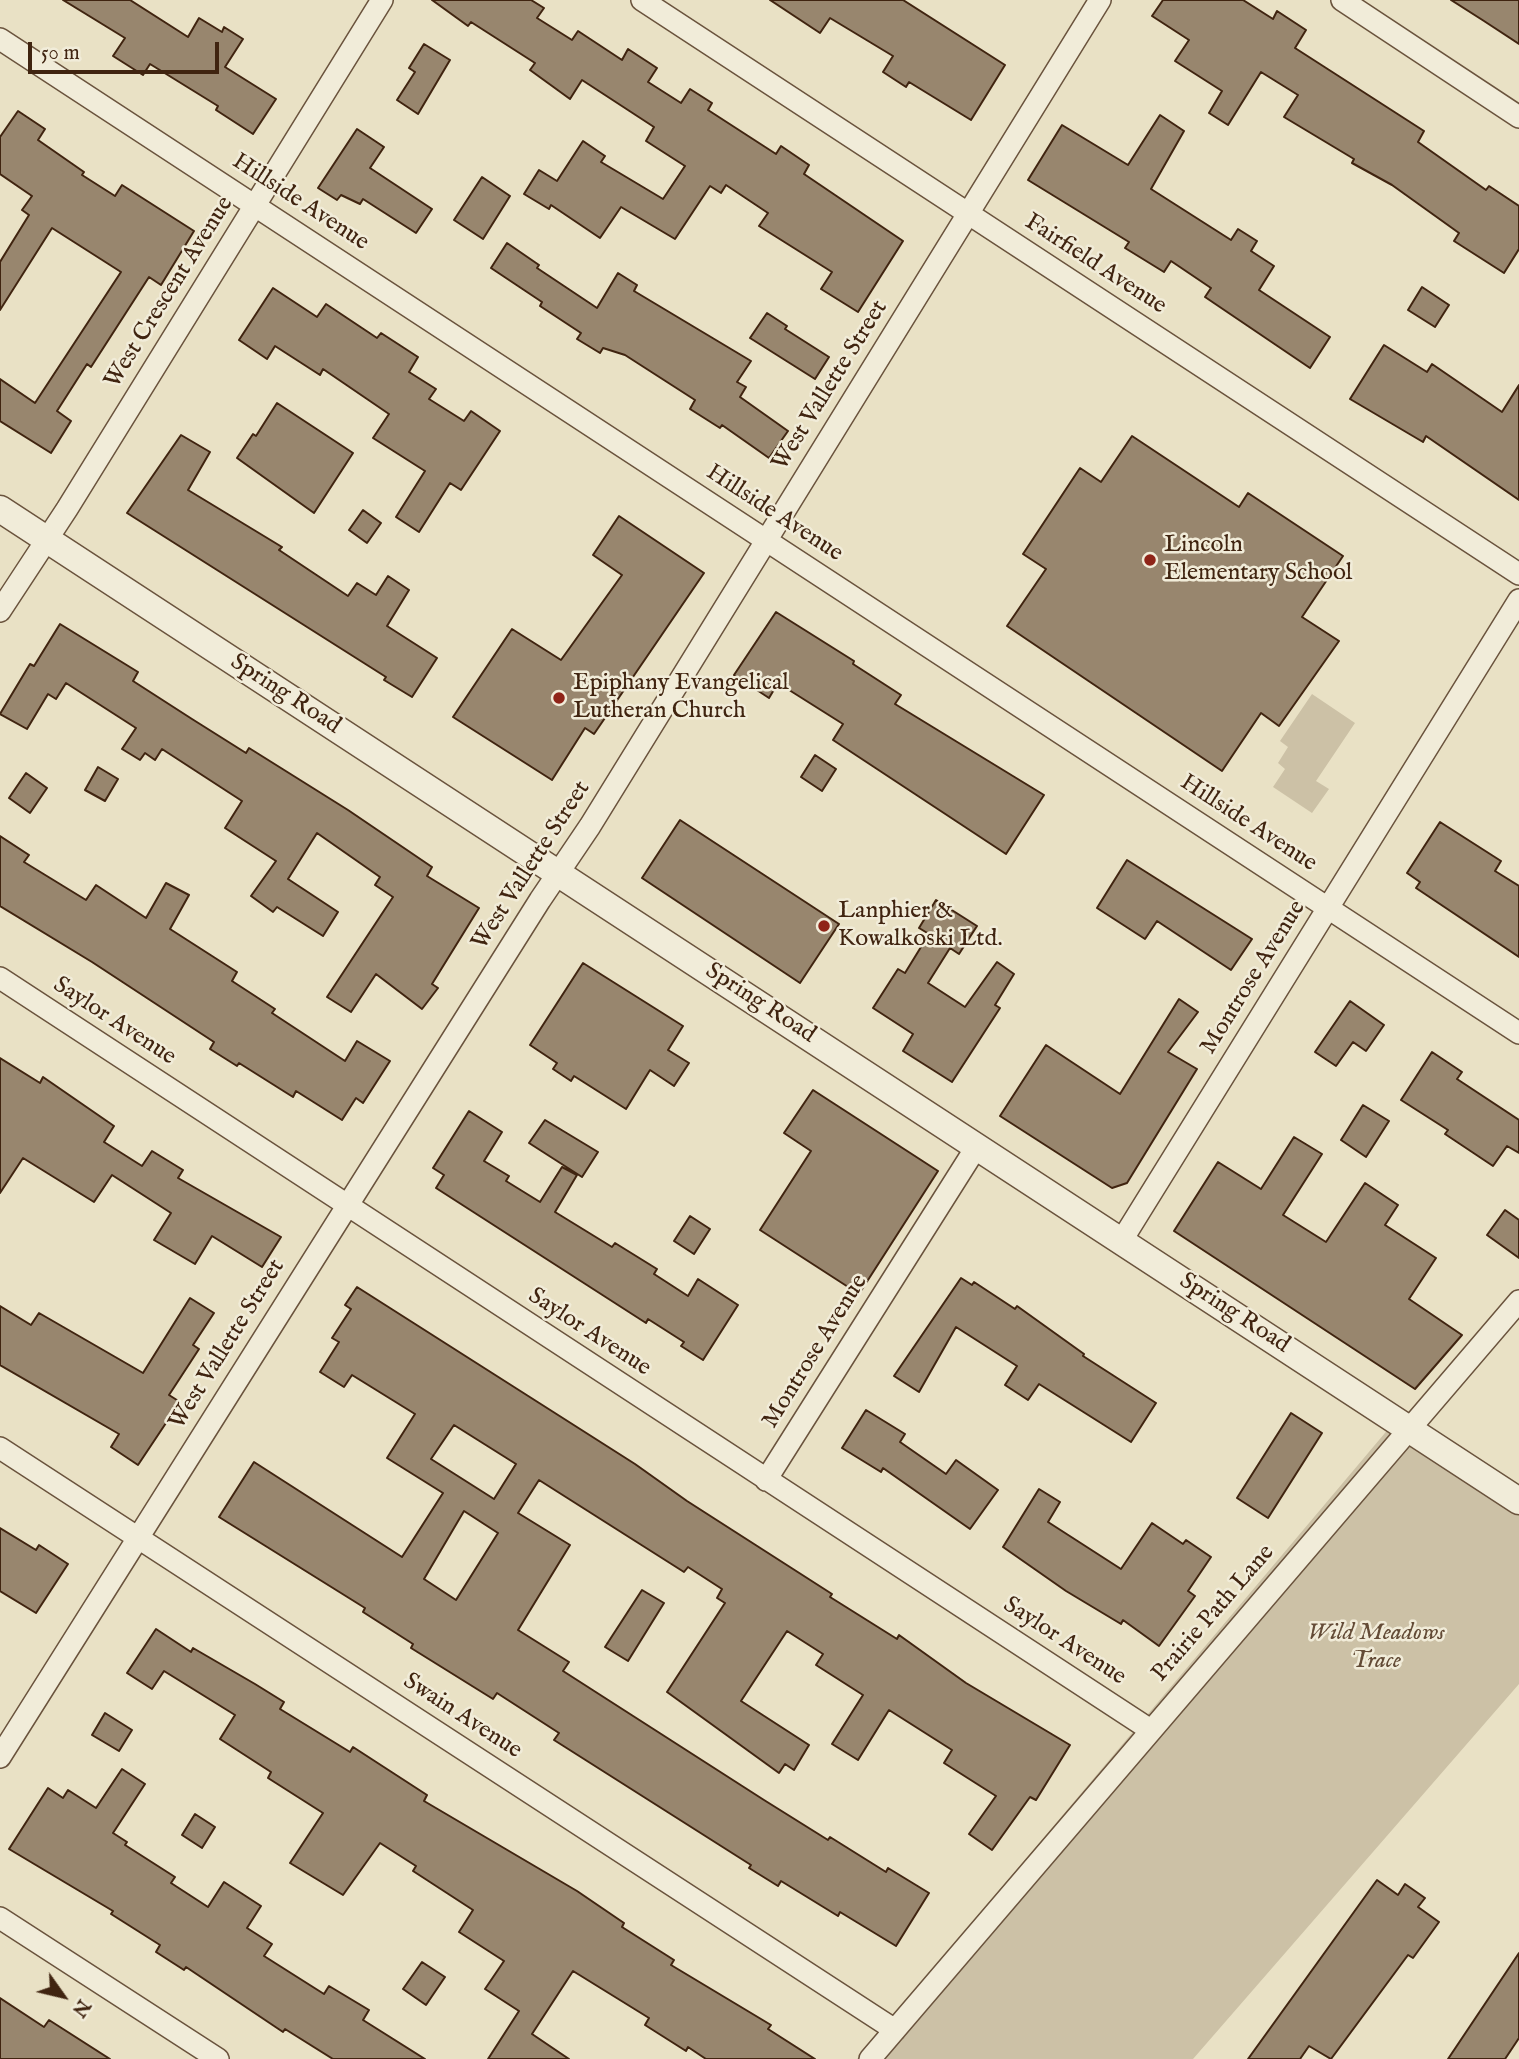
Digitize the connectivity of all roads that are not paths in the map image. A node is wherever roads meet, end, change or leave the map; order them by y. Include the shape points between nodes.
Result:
1 (382, 0) edge
2 (642, 0) edge
3 (1100, 0) edge
4 (1342, 0) edge
5 (0, 39) edge
6 (1519, 117) edge
7 (255, 205) junction
8 (969, 213) junction
9 (0, 509) edge
10 (48, 540) junction
11 (767, 540) junction
12 (1519, 574) edge
13 (1519, 600) edge
14 (0, 611) edge
15 (558, 873) junction
16 (1328, 908) junction
17 (0, 978) edge
18 (1519, 1034) edge
19 (977, 1146) junction
20 (347, 1206) junction
21 (1122, 1240) junction
22 (1519, 1301) edge
23 (1408, 1429) junction
24 (0, 1448) edge
25 (766, 1480) junction
26 (1519, 1501) edge
27 (138, 1539) junction
28 (1149, 1729) junction
29 (0, 1756) edge
30 (0, 1918) edge
31 (895, 2030) junction
32 (218, 2059) edge
33 (870, 2059) edge

1 - 7 street, West Crescent Avenue
2 - 8 street, Fairfield Avenue
3 - 8 street, West Vallette Street
4 - 6 street
5 - 7 street, Hillside Avenue
7 - 10 street, West Crescent Avenue
7 - 11 street, Hillside Avenue
8 - 11 street, West Vallette Street
8 - 12 street, Fairfield Avenue
9 - 10 street, Spring Road
10 - 14 street, West Crescent Avenue
10 - 15 street, Spring Road
11 - 15 street, West Vallette Street
11 - 16 street, Hillside Avenue
13 - 16 street, Montrose Avenue
15 - 19 street, Spring Road
15 - 20 street, West Vallette Street
16 - 18 street, Hillside Avenue
16 - 21 street, Montrose Avenue
17 - 20 street, Saylor Avenue
19 - 21 street, Spring Road
19 - 25 street, Montrose Avenue
20 - 25 street, Saylor Avenue
20 - 27 street, West Vallette Street
21 - 23 street, Spring Road
22 - 23 street, Prairie Path Lane
23 - 26 street, Spring Road
23 - 28 street, Prairie Path Lane
24 - 27 street, Swain Avenue
25 - 28 street, Saylor Avenue
27 - 29 street, West Vallette Street
27 - 31 street, Swain Avenue
28 - 31 street, Prairie Path Lane
30 - 32 street
31 - 33 street, Prairie Path Lane

